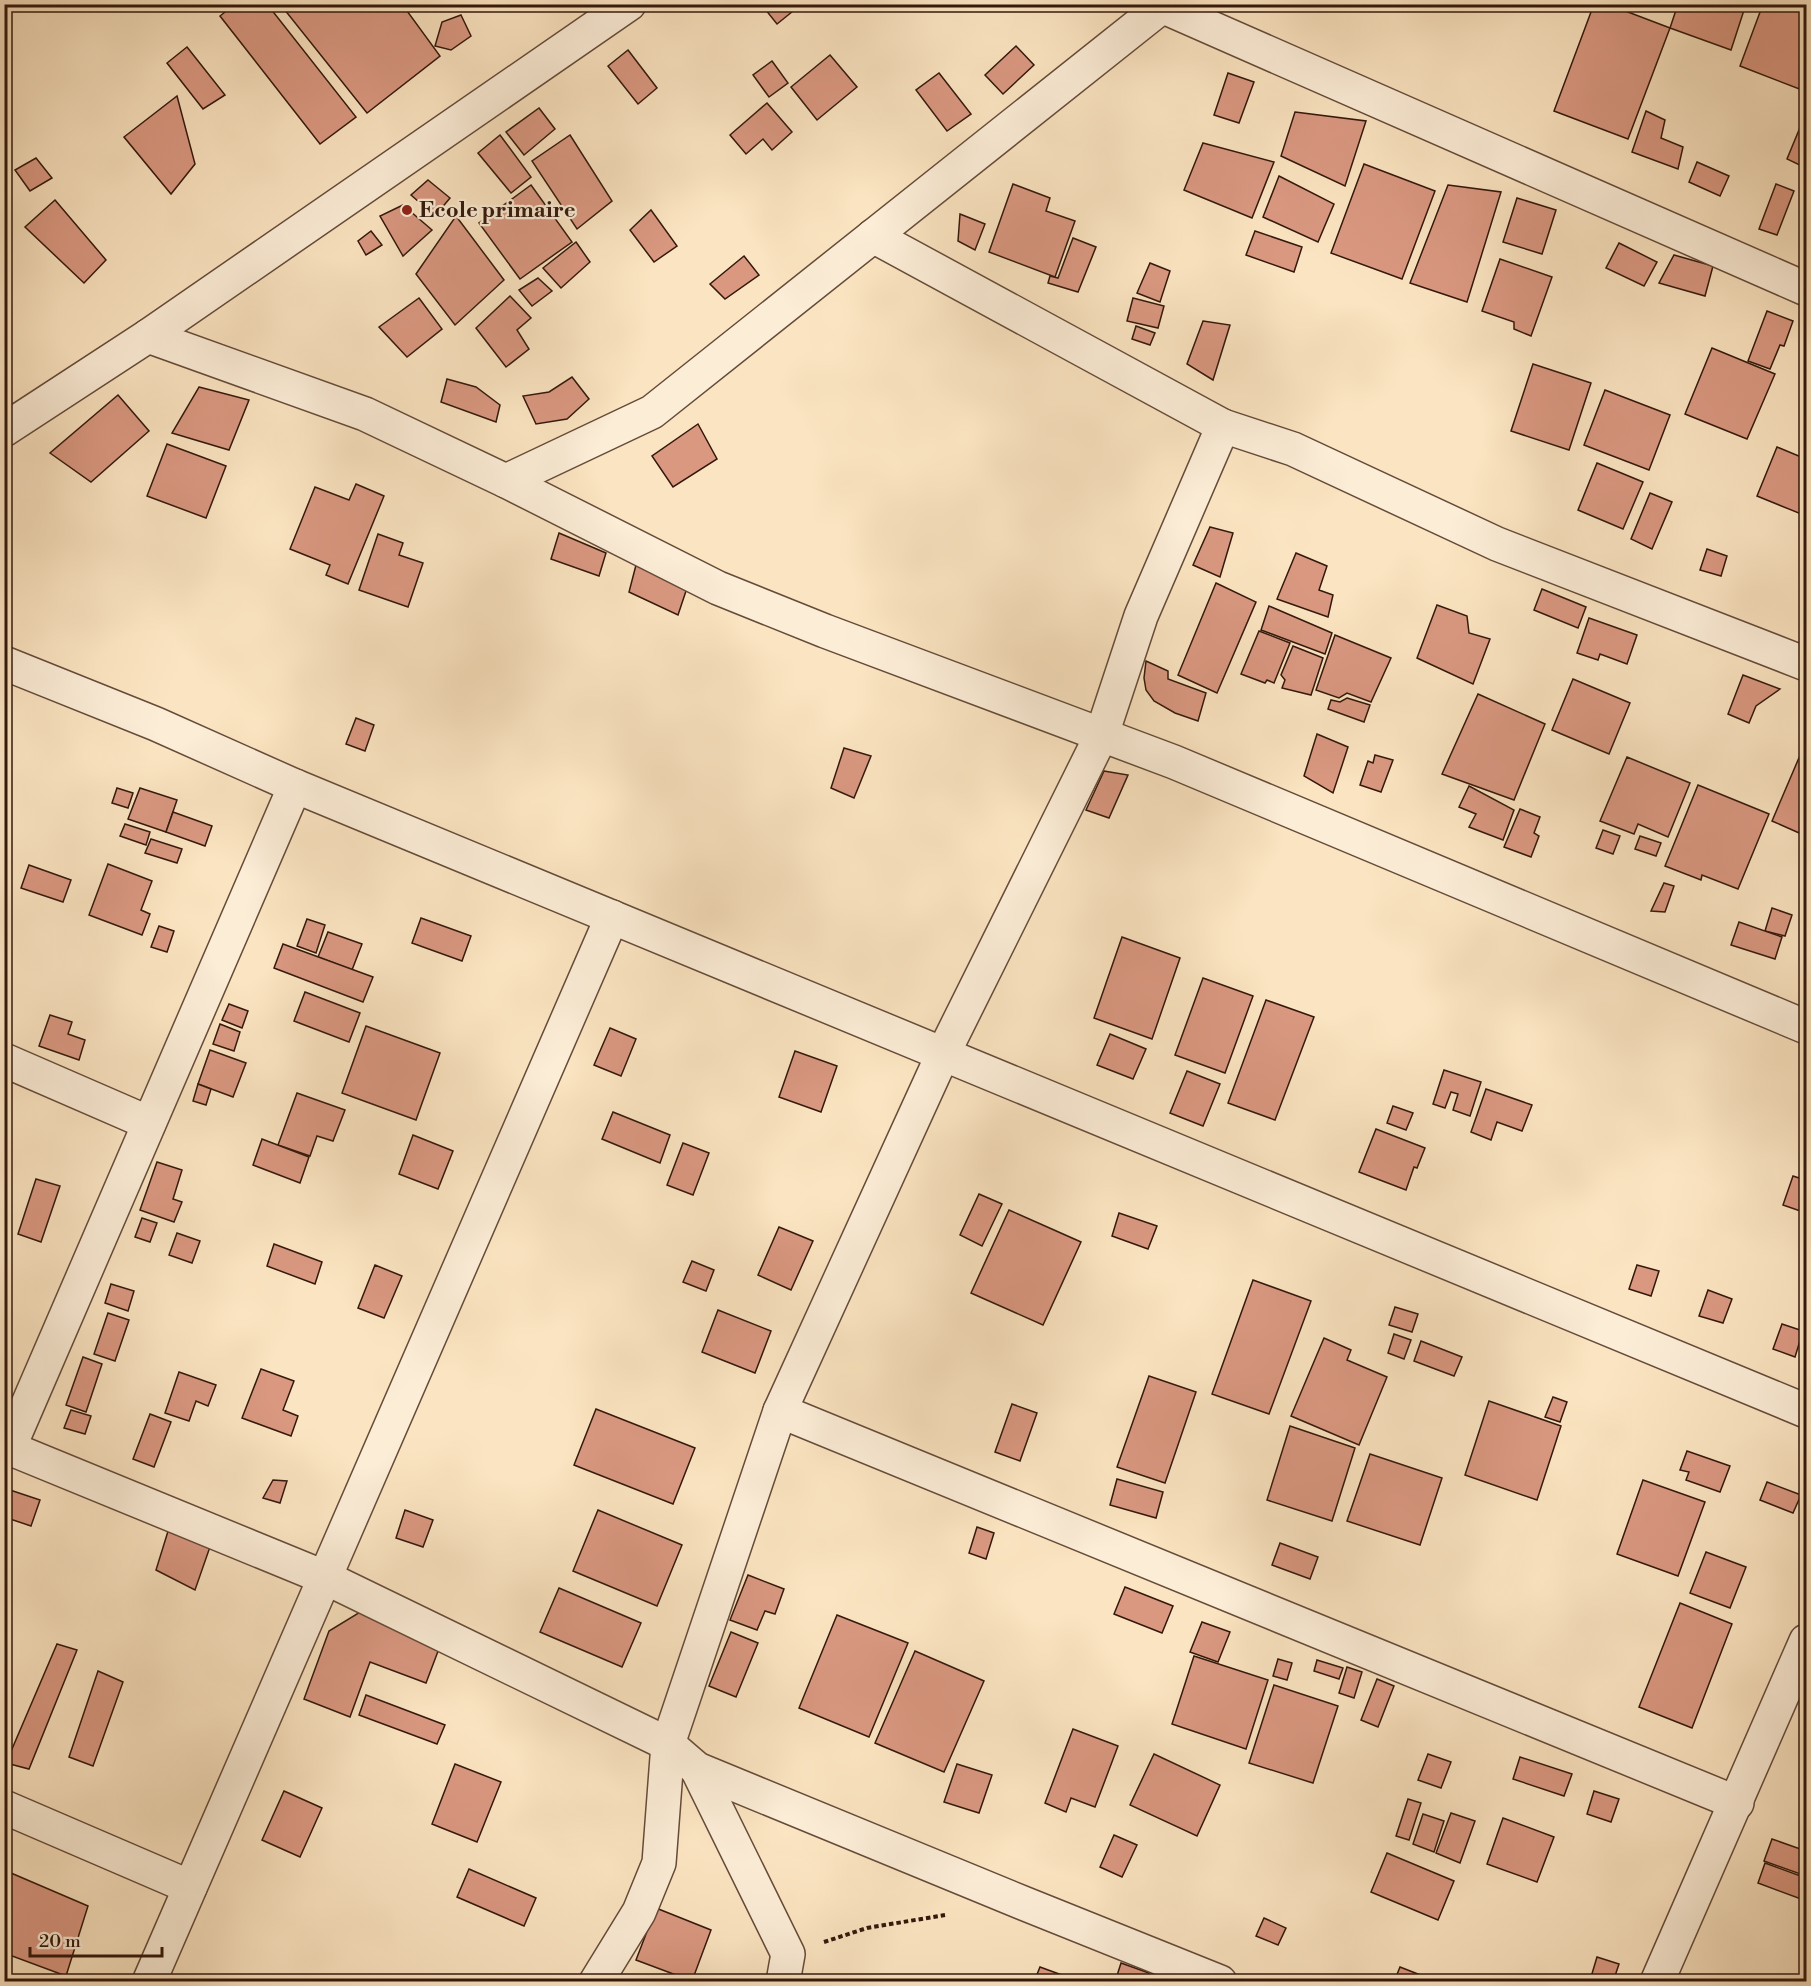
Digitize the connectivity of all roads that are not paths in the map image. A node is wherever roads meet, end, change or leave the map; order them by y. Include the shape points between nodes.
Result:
1 (629, 4) edge
2 (1161, 5) edge
3 (873, 236) junction
4 (1806, 289) edge
5 (148, 336) junction
6 (1223, 426) junction
7 (4, 430) edge
8 (506, 481) junction
9 (4, 663) edge
10 (1806, 664) edge
11 (1102, 734) junction
12 (295, 786) junction
13 (612, 917) junction
14 (1806, 1027) edge
15 (943, 1054) junction
16 (4, 1060) edge
17 (149, 1123) junction
18 (780, 1411) junction
19 (1806, 1411) edge
20 (7, 1447) edge
21 (326, 1578) junction
22 (1806, 1641) edge
23 (668, 1744) junction
24 (697, 1769) junction
25 (1737, 1803) junction
26 (4, 1807) edge
27 (190, 1887) junction
28 (786, 1968) edge
29 (149, 1982) edge
30 (596, 1982) edge
31 (1220, 1982) edge
32 (1658, 1982) edge

1 - 5 street
2 - 3 street
2 - 4 street
3 - 6 street
3 - 8 street via 652,412
5 - 7 street
5 - 8 street via 365,414
6 - 10 street via 1293,449 1497,544
6 - 11 street via 1141,616
8 - 11 street via 718,588 825,632
9 - 12 street
11 - 14 street
11 - 15 street
12 - 13 street
12 - 17 street
13 - 15 street
13 - 21 street
15 - 18 street
15 - 19 street
16 - 17 street
17 - 20 street
18 - 23 street
18 - 25 street
20 - 21 street
21 - 23 street
21 - 27 street
22 - 25 street
23 - 24 street
23 - 30 street via 659,1863 639,1912
24 - 28 street
24 - 31 street
25 - 32 street
26 - 27 street
27 - 29 street

